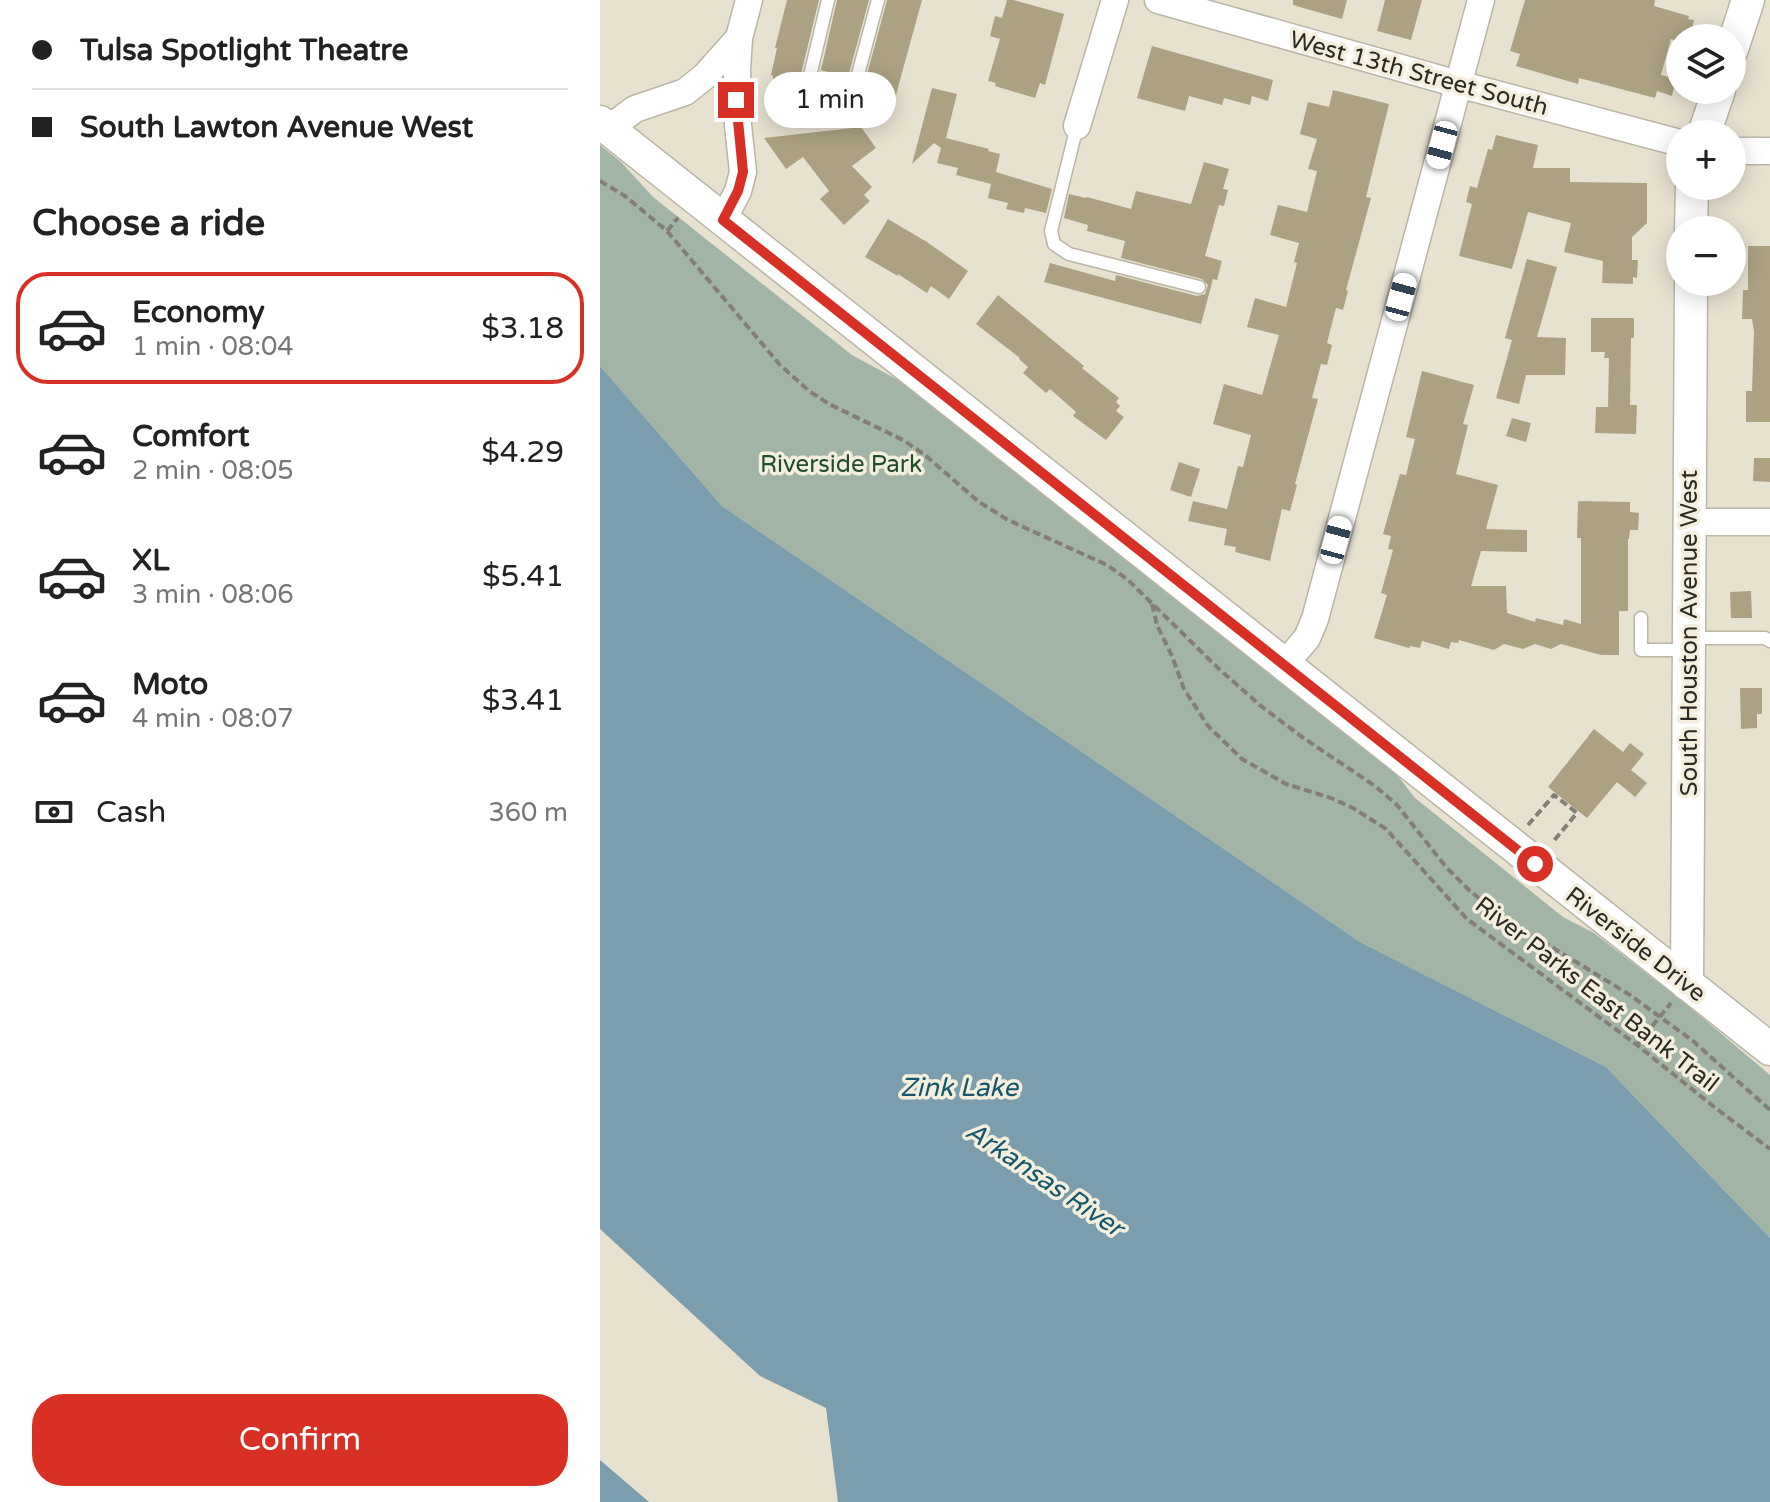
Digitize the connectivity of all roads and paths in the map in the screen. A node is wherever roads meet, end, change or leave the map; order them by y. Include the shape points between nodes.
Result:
1 (749, 0) edge
2 (828, 0) edge
3 (878, 0) edge
4 (1115, 0) edge
5 (1158, 0) edge
6 (1481, 0) edge
7 (1748, 0) edge
8 (1740, 24) edge
9 (739, 38) junction
10 (1458, 84) junction
11 (604, 126) edge
12 (1077, 126) joint
13 (1666, 139) edge
14 (1746, 151) edge
15 (1770, 151) edge
16 (600, 181) edge
17 (723, 220) junction
18 (1199, 287) dead end
19 (1691, 296) edge
20 (1691, 522) junction
21 (1770, 522) edge
22 (1152, 601) junction
23 (1641, 618) dead end
24 (1770, 641) edge
25 (1690, 644) junction
26 (1284, 665) junction
27 (1523, 854) junction
28 (1687, 984) junction
29 (1661, 1017) junction
30 (1637, 1045) junction
31 (1770, 1049) edge
32 (1770, 1110) edge
33 (1770, 1149) edge

1 - 9 street
2 - 3 lane via 808,84 826,101 853,93
4 - 12 street
5 - 10 street, West 13th Street South
6 - 10 street
7 - 8 street
9 - 11 street via 685,92
9 - 17 street via 736,100 743,172
10 - 13 street, West 13th Street South
10 - 26 street via 1315,619
11 - 17 street, Riverside Drive
12 - 18 lane via 1051,231 1054,244 1069,254
14 - 15 street
16 - 22 path, River Parks East Bank Trail via 667,231 780,365 809,391 903,440 979,502 1107,565
17 - 26 street, Riverside Drive
19 - 20 street, South Houston Avenue West
20 - 21 street
20 - 25 street, South Houston Avenue West
22 - 29 path, River Parks East Bank Trail via 1261,706 1397,805 1470,891
22 - 30 path, River Parks East Bank Trail via 1184,689 1208,726 1242,759 1286,784 1353,808 1386,829 1467,919
23 - 25 lane via 1641,650
24 - 25 lane
25 - 28 street, South Houston Avenue West
26 - 27 street, Riverside Drive
27 - 27 path via 1554,795 1577,813
27 - 28 street, Riverside Drive
28 - 31 street, Riverside Drive
29 - 30 path
29 - 32 path, River Parks East Bank Trail
30 - 33 path, River Parks East Bank Trail

